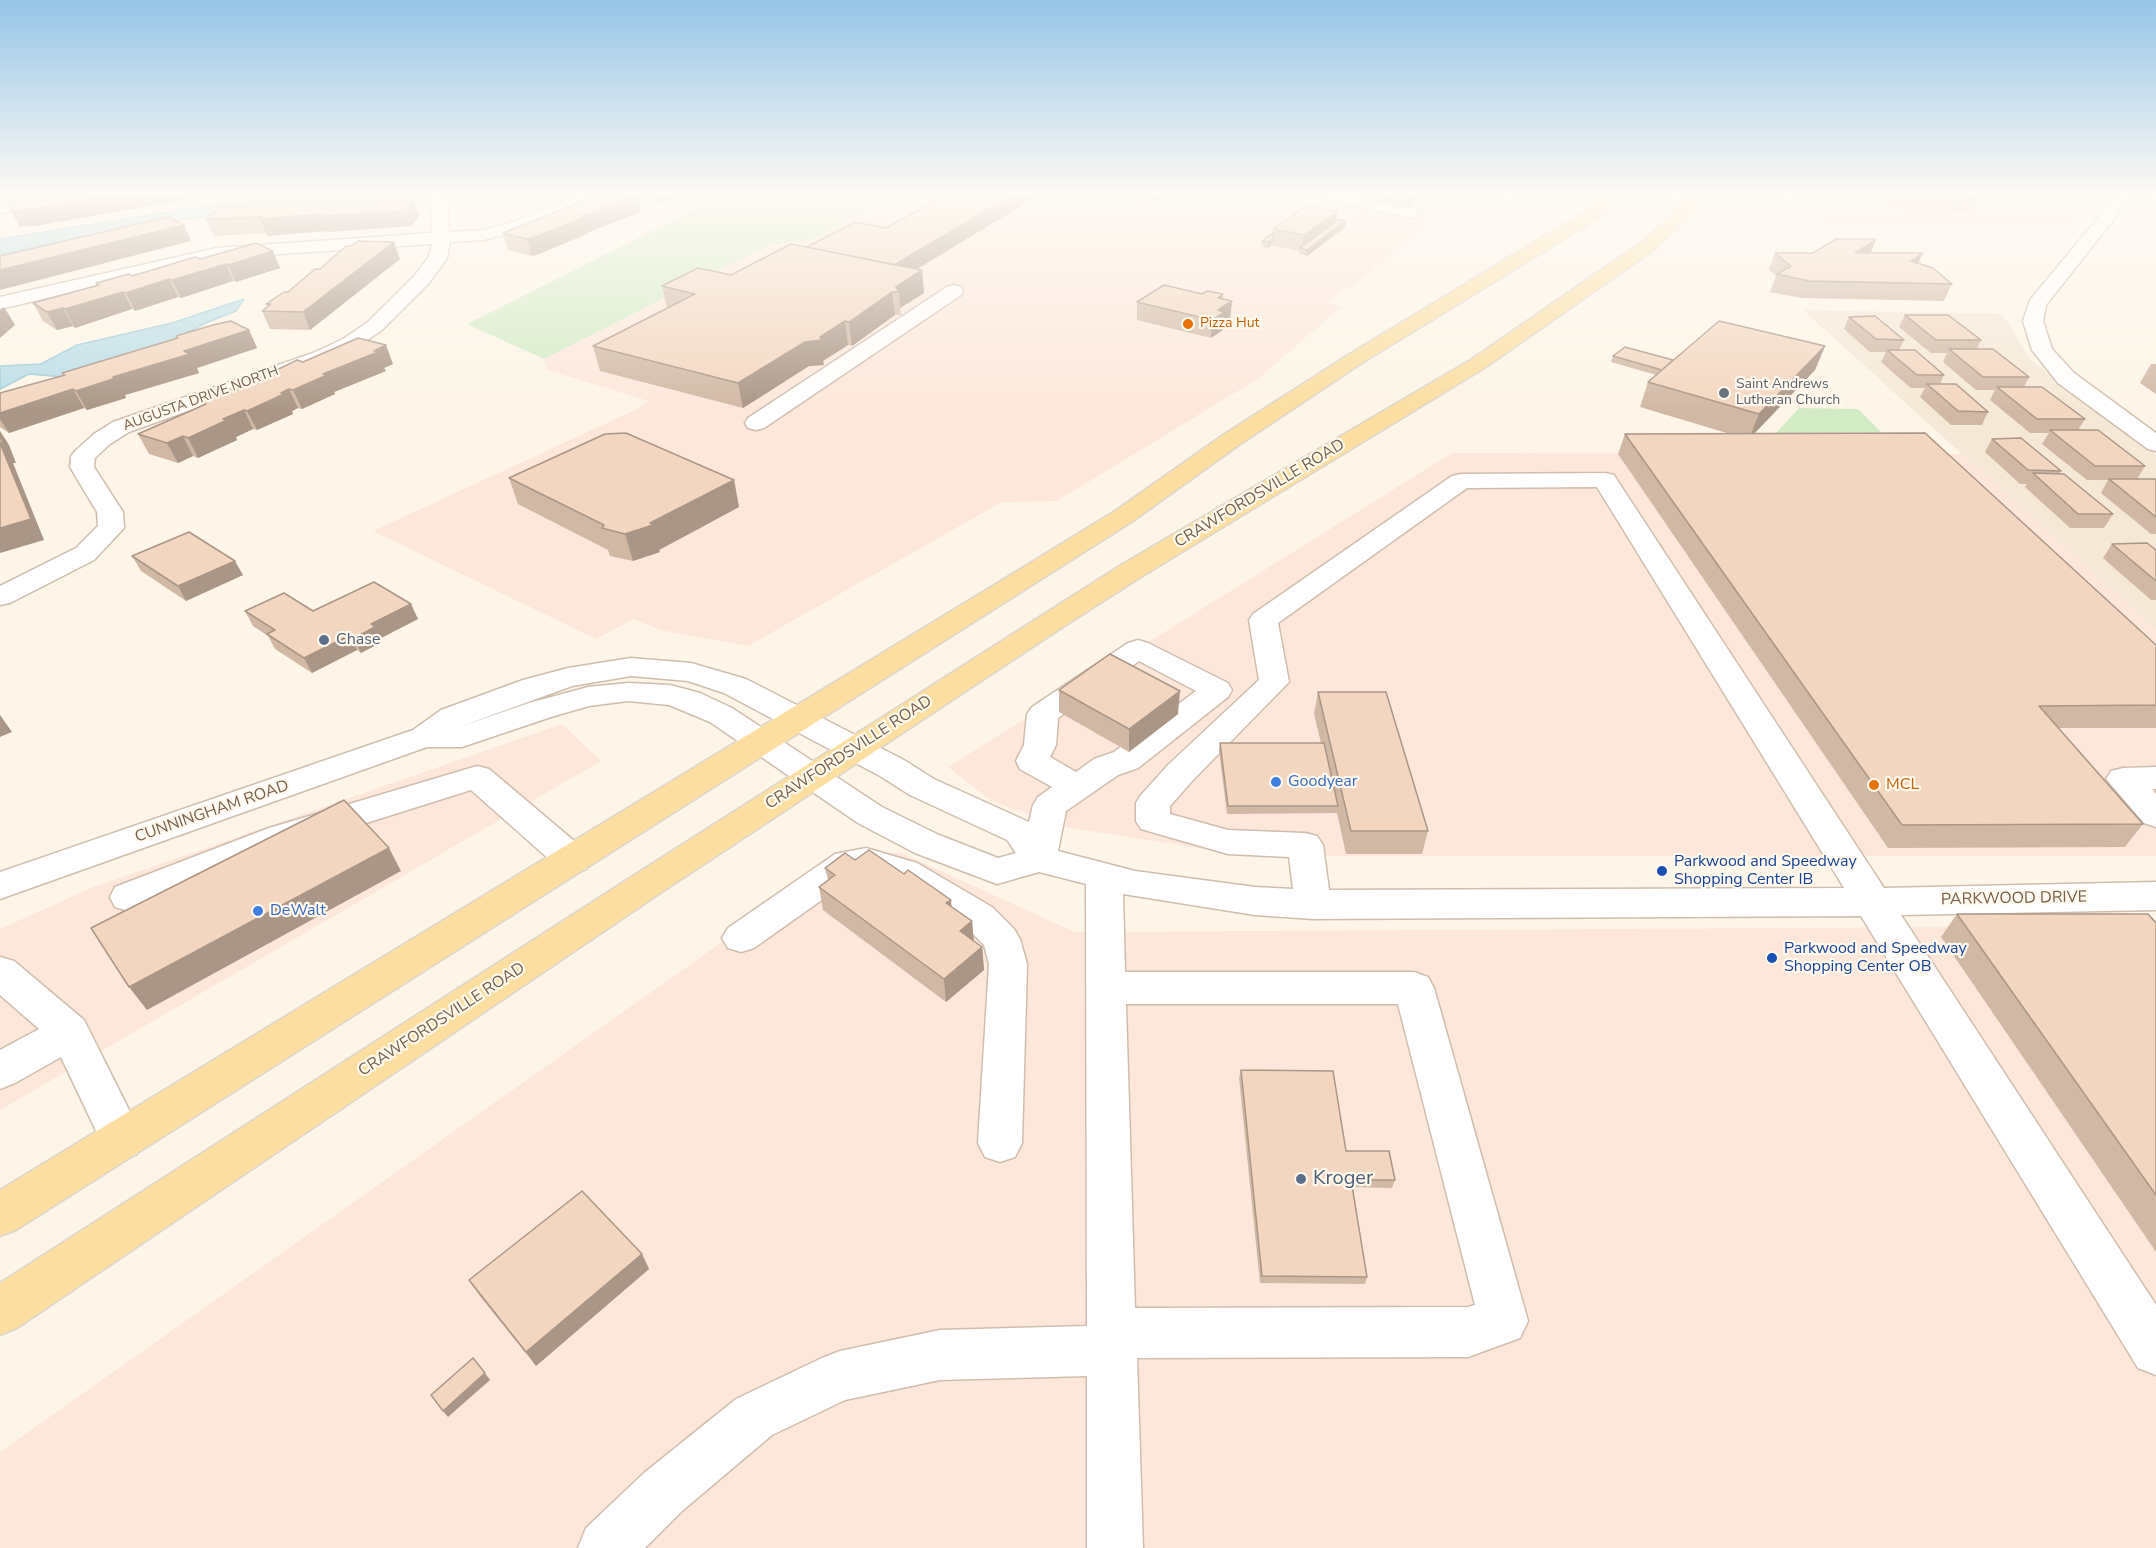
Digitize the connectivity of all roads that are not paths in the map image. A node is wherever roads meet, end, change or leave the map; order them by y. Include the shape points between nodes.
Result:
1 (153, 267) edge
2 (432, 267) edge
3 (1505, 267) edge
4 (1617, 267) edge
5 (2067, 267) edge
6 (954, 291) dead end
7 (0, 303) edge
8 (756, 423) dead end
9 (2156, 444) edge
10 (0, 597) edge
11 (799, 720) junction
12 (424, 737) junction
13 (762, 742) junction
14 (855, 749) junction
15 (813, 776) junction
16 (2156, 778) edge
17 (1074, 786) junction
18 (264, 794) junction
19 (2156, 815) edge
20 (281, 837) junction
21 (1039, 859) junction
22 (573, 860) junction
23 (1104, 876) junction
24 (0, 886) edge
25 (2156, 896) edge
26 (128, 897) dead end
27 (1873, 902) junction
28 (1312, 904) junction
29 (741, 938) dead end
30 (0, 972) edge
31 (1106, 988) junction
32 (70, 1032) junction
33 (0, 1071) edge
34 (122, 1140) junction
35 (1000, 1143) dead end
36 (0, 1215) edge
37 (0, 1311) edge
38 (1112, 1342) junction
39 (2156, 1350) edge
40 (606, 1548) edge
41 (1115, 1548) edge

1 - 7 street
2 - 10 street, AUGUSTA DRIVE NORTH via 375,326 350,343 121,427 95,444 83,456 82,468 110,512 111,528 85,554
3 - 11 main road via 1355,359 1124,516
4 - 14 main road, CRAWFORDSVILLE ROAD via 1479,363 1131,571
5 - 9 street via 2037,304 2032,321 2042,350 2066,378
6 - 8 street
11 - 12 street, CUNNINGHAM ROAD via 708,676 631,667 534,687 452,717
11 - 13 main road
11 - 14 street, CUNNINGHAM ROAD
12 - 13 street, CUNNINGHAM ROAD via 462,737 566,702 628,692 689,700
12 - 18 street, CUNNINGHAM ROAD
13 - 15 street, CUNNINGHAM ROAD
13 - 22 main road
14 - 15 main road, CRAWFORDSVILLE ROAD
14 - 21 street, CUNNINGHAM ROAD via 922,787 1019,831
15 - 21 street, CUNNINGHAM ROAD via 897,829 997,871
15 - 37 main road, CRAWFORDSVILLE ROAD
16 - 19 street via 2123,779
17 - 17 street via 1106,766 1126,760 1217,690 1138,649 1043,714 1040,745 1032,760
17 - 21 street via 1050,805
18 - 20 street
18 - 24 street, CUNNINGHAM ROAD
20 - 22 street via 477,777
20 - 26 street
21 - 23 street, PARKWOOD DRIVE
22 - 34 main road
23 - 28 street, PARKWOOD DRIVE via 1214,897
23 - 31 street
25 - 27 street, PARKWOOD DRIVE
27 - 28 street, PARKWOOD DRIVE
27 - 28 street via 1605,480 1461,481 1263,620 1274,682 1153,803 1153,821 1228,843 1305,844
27 - 39 street
29 - 35 street via 817,882 848,863 857,862 874,862 904,872 979,917 1001,939 1008,964
30 - 32 street
31 - 38 street
31 - 38 street via 1414,988 1503,1321 1468,1332
32 - 33 street
32 - 34 street
34 - 36 main road
38 - 40 street via 940,1355 840,1376 754,1417 663,1492
38 - 41 street

